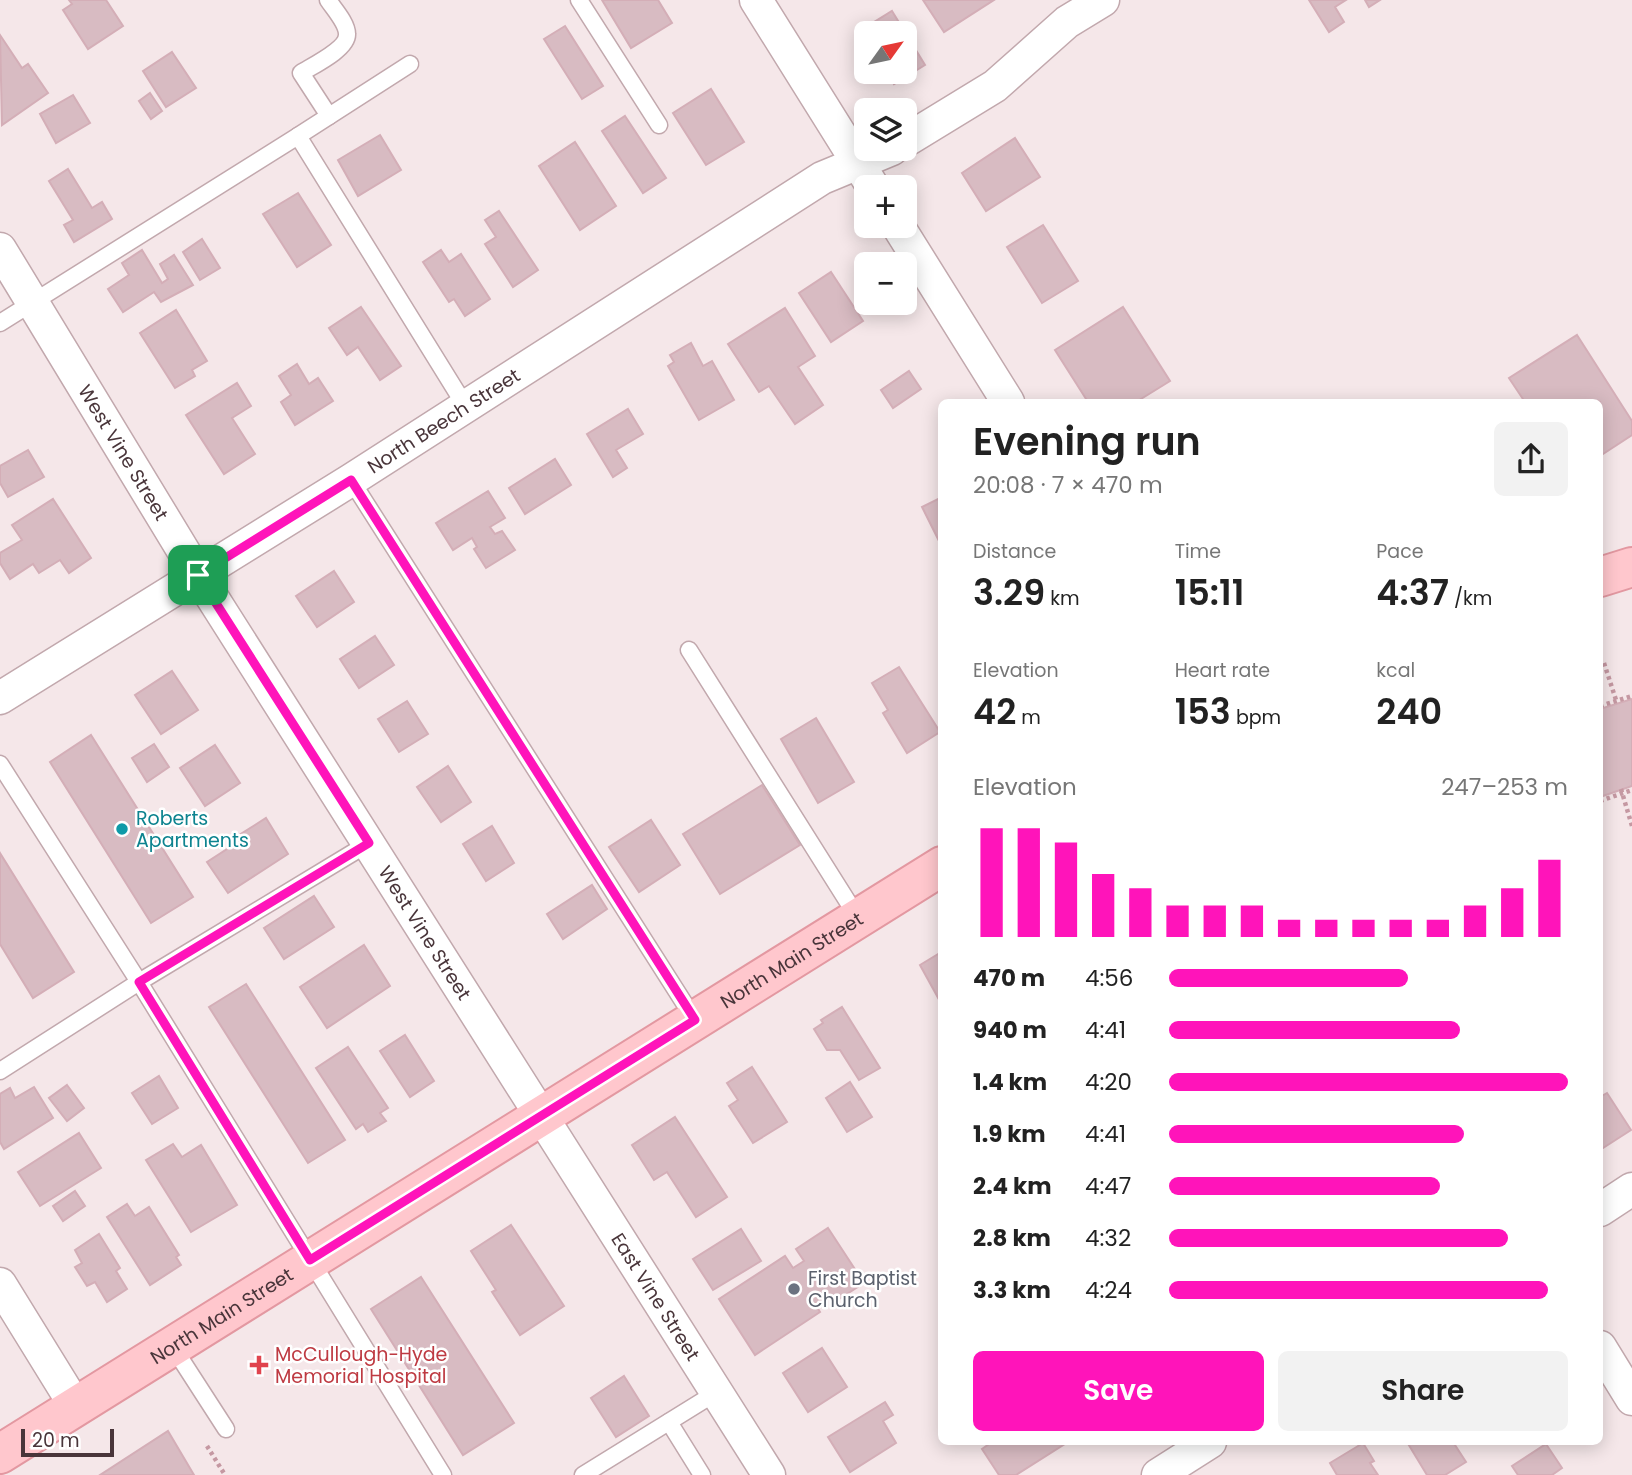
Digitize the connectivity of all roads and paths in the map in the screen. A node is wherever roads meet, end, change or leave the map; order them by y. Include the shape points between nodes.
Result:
1 (328, 0) edge
2 (579, 0) edge
3 (756, 0) edge
4 (1103, 0) edge
5 (410, 64) dead end
6 (329, 116) junction
7 (659, 125) dead end
8 (917, 134) edge
9 (298, 136) junction
10 (880, 161) edge
11 (866, 175) edge
12 (854, 176) edge
13 (906, 238) edge
14 (0, 249) edge
15 (34, 302) junction
16 (0, 323) edge
17 (1006, 399) edge
18 (466, 407) junction
19 (351, 480) junction
20 (1632, 567) edge
21 (198, 575) junction
22 (1603, 576) edge
23 (689, 650) dead end
24 (1604, 663) dead end
25 (1632, 696) edge
26 (0, 698) edge
27 (1616, 702) junction
28 (1603, 705) edge
29 (0, 764) edge
30 (1632, 790) edge
31 (1622, 791) junction
32 (1603, 800) edge
33 (1632, 826) edge
34 (369, 843) junction
35 (938, 868) edge
36 (858, 918) junction
37 (139, 982) junction
38 (695, 1020) junction
39 (0, 1071) edge
40 (542, 1116) junction
41 (1632, 1189) edge
42 (1603, 1208) edge
43 (310, 1260) junction
44 (0, 1283) edge
45 (173, 1347) junction
46 (1603, 1352) edge
47 (717, 1392) junction
48 (1632, 1399) edge
49 (76, 1407) junction
50 (669, 1422) junction
51 (226, 1429) dead end
52 (1204, 1445) edge
53 (0, 1454) edge
54 (443, 1475) edge
55 (583, 1475) edge
56 (702, 1475) edge
57 (769, 1475) edge
58 (1158, 1475) edge

1 - 6 lane via 348,35 346,43 301,73
2 - 7 lane
3 - 11 street
4 - 8 street via 1068,22 995,86
5 - 6 lane
6 - 9 lane
9 - 15 lane
9 - 18 lane
10 - 11 street, North Beech Street
12 - 18 street, North Beech Street via 822,178
13 - 17 street
14 - 15 street, West Vine Street
15 - 16 lane
15 - 21 street, West Vine Street
18 - 19 street, North Beech Street
19 - 21 street, North Beech Street
19 - 38 lane
20 - 22 main road
21 - 26 street, North Beech Street
21 - 34 street, West Vine Street
23 - 36 lane
24 - 27 path
25 - 27 path
27 - 28 path
29 - 37 lane
30 - 31 path
31 - 32 path
31 - 33 path
34 - 37 lane
34 - 40 street, West Vine Street
35 - 36 main road, North Main Street
36 - 38 main road, North Main Street
37 - 39 lane
37 - 43 lane
38 - 40 main road, North Main Street
40 - 43 main road, North Main Street
40 - 47 street, East Vine Street
41 - 42 street
43 - 45 main road, North Main Street
43 - 54 lane
44 - 49 street
45 - 49 main road, North Main Street
45 - 51 lane
46 - 48 street
47 - 50 lane
47 - 57 street, East Vine Street
49 - 53 main road, North Main Street
50 - 55 lane
50 - 56 lane
52 - 58 street

